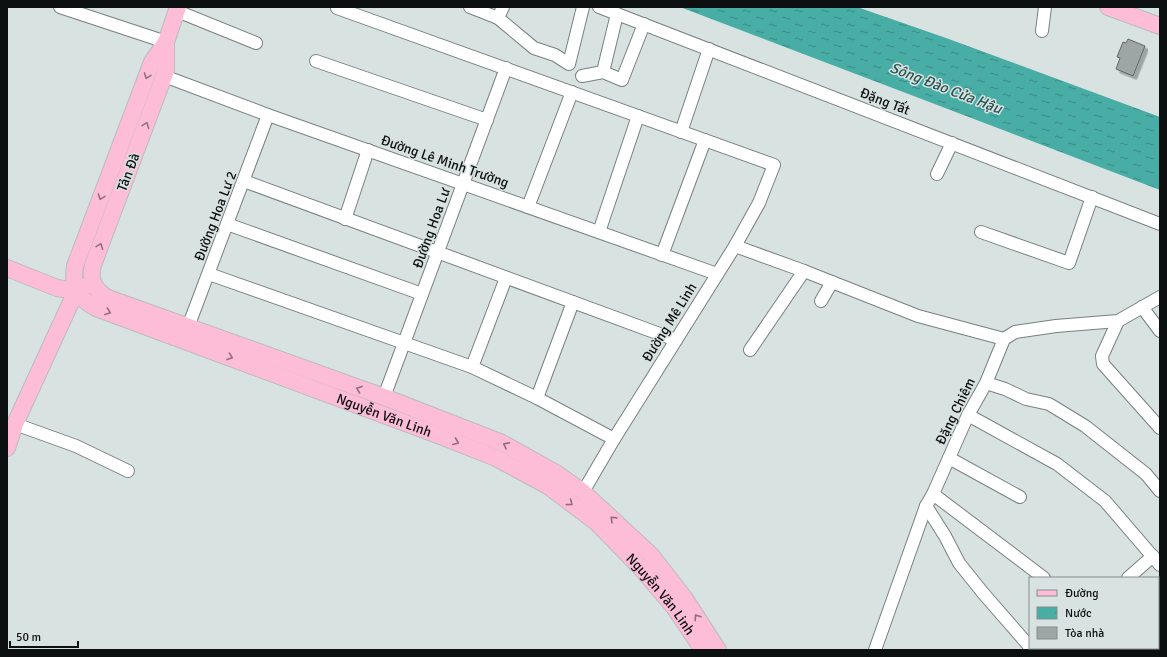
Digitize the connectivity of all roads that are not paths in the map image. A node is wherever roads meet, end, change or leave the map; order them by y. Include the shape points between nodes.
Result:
1 (63, 7) edge
2 (470, 7) edge
3 (503, 7) edge
4 (583, 7) edge
5 (599, 7) edge
6 (1045, 7) edge
7 (1108, 7) edge
8 (337, 8) edge
9 (178, 9) edge
10 (617, 14) junction
11 (498, 18) junction
12 (644, 24) junction
13 (1159, 25) edge
14 (1042, 31) dead end
15 (166, 42) junction
16 (256, 43) dead end
17 (709, 49) junction
18 (316, 61) dead end
19 (506, 68) junction
20 (602, 72) junction
21 (164, 76) junction
22 (582, 76) dead end
23 (572, 92) junction
24 (268, 116) junction
25 (638, 116) junction
26 (487, 120) junction
27 (681, 132) junction
28 (705, 140) junction
29 (952, 143) junction
30 (368, 150) junction
31 (937, 174) dead end
32 (244, 181) junction
33 (463, 183) junction
34 (1092, 197) junction
35 (528, 207) junction
36 (345, 219) junction
37 (227, 224) junction
38 (1160, 224) edge
39 (599, 232) junction
40 (981, 232) dead end
41 (735, 246) junction
42 (438, 253) junction
43 (662, 254) junction
44 (7, 268) edge
45 (804, 271) junction
46 (209, 274) junction
47 (717, 274) junction
48 (506, 278) junction
49 (832, 282) junction
50 (93, 284) junction
51 (76, 291) junction
52 (422, 294) junction
53 (1160, 297) edge
54 (821, 301) dead end
55 (573, 302) junction
56 (1142, 307) junction
57 (1118, 322) junction
58 (188, 327) junction
59 (1160, 332) edge
60 (1004, 339) junction
61 (676, 340) junction
62 (404, 342) junction
63 (750, 350) dead end
64 (472, 367) junction
65 (986, 383) junction
66 (384, 397) junction
67 (537, 398) junction
68 (419, 411) junction
69 (968, 415) junction
70 (15, 424) junction
71 (413, 426) junction
72 (1160, 428) edge
73 (614, 439) junction
74 (7, 448) edge
75 (949, 458) junction
76 (128, 471) dead end
77 (1160, 491) edge
78 (583, 492) junction
79 (933, 494) junction
80 (1020, 497) dead end
81 (926, 506) junction
82 (646, 561) junction
83 (1157, 561) edge
84 (1043, 577) edge
85 (1130, 577) edge
86 (1029, 646) edge
87 (877, 649) edge
88 (704, 650) edge
89 (718, 650) edge

1 - 15 street
2 - 11 street
3 - 11 street
4 - 11 street via 569,64 555,55 534,48
5 - 10 street, Đặng Tất
6 - 14 street
7 - 13 main road
8 - 19 street
9 - 15 main road, Tản Đà
9 - 16 street
10 - 12 street, Đặng Tất
10 - 20 street
12 - 17 street, Đặng Tất
12 - 20 street via 622,80
15 - 21 main road, Tản Đà
15 -> 51 main road, Tản Đà via 152,62 76,266
17 - 27 street
17 - 29 street, Đặng Tất
18 - 26 street
19 - 23 street
19 - 26 street, Đường Hoa Lư
20 - 22 street
21 - 24 street, Đường Lê Minh Trường
50 -> 21 main road, Tản Đà via 93,265
23 - 25 street
23 - 35 street
24 - 30 street, Đường Lê Minh Trường
24 - 32 street, Đường Hoa Lư 2
25 - 27 street
25 - 39 street
26 - 33 street, Đường Hoa Lư
27 - 28 street
28 - 41 street, Đường Mê Linh via 774,165 759,203
28 - 43 street
29 - 31 street
29 - 34 street, Đặng Tất
30 - 33 street, Đường Lê Minh Trường
30 - 36 street
32 - 36 street
32 - 37 street, Đường Hoa Lư 2
33 - 35 street, Đường Lê Minh Trường
33 - 42 street, Đường Hoa Lư
34 - 38 street, Đặng Tất
34 - 40 street via 1069,263
35 - 39 street, Đường Lê Minh Trường
36 - 42 street
37 - 46 street, Đường Hoa Lư 2
37 - 52 street
39 - 43 street, Đường Lê Minh Trường
41 - 45 street
41 - 47 street, Đường Mê Linh
42 - 48 street
42 - 52 street, Đường Hoa Lư
43 - 47 street, Đường Lê Minh Trường
44 - 51 main road via 57,288
45 - 49 street
45 - 63 street
46 - 58 street, Đường Hoa Lư 2
46 - 62 street
47 - 61 street, Đường Mê Linh
48 - 55 street
48 - 64 street
49 - 54 street
49 - 60 street via 918,316
50 - 51 main road
50 - 58 main road, Nguyễn Văn Linh via 108,298
51 - 70 main road, Tản Đà
51 -> 71 main road, Nguyễn Văn Linh via 87,303 96,308
52 - 62 street, Đường Hoa Lư
53 - 56 street
55 - 61 street
55 - 67 street
56 - 57 street
56 - 59 street
57 - 60 street via 1056,326 1016,332
57 - 72 street via 1102,356 1103,364
66 -> 58 main road, Nguyễn Văn Linh
60 - 65 street, Đặng Chiêm
61 - 73 street, Đường Mê Linh
62 - 64 street
62 - 66 street, Đường Hoa Lư
64 - 67 street
65 - 69 street, Đặng Chiêm
65 - 77 street via 1026,399 1049,404 1085,426 1146,474
66 - 68 main road, Nguyễn Văn Linh
67 - 73 street
68 - 71 main road
78 -> 68 main road, Nguyễn Văn Linh via 556,473 502,443
69 - 75 street, Đặng Chiêm
69 - 83 street via 1057,464 1105,501
70 - 74 main road, Tản Đà
70 - 76 street via 76,446
71 -> 82 main road, Nguyễn Văn Linh via 496,458 548,486
73 - 78 street, Đường Mê Linh
75 - 79 street, Đặng Chiêm
75 - 80 street
82 -> 78 main road, Nguyễn Văn Linh
79 - 81 street, Đặng Chiêm
79 - 84 street
81 - 86 street via 959,563
81 - 87 street, Đặng Chiêm
82 - 88 main road, Nguyễn Văn Linh
89 -> 82 main road, Nguyễn Văn Linh via 685,598
83 - 85 street

